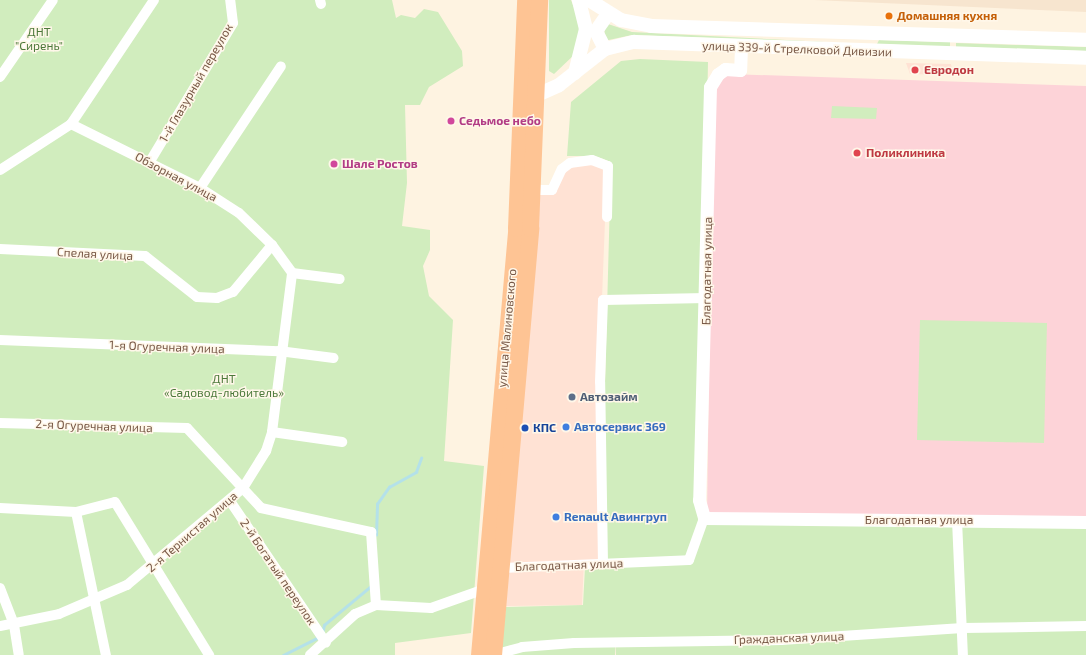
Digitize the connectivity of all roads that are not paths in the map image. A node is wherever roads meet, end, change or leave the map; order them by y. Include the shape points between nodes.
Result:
1 (53, 0) edge
2 (154, 0) edge
3 (230, 0) edge
4 (525, 0) edge
5 (539, 0) edge
6 (579, 0) edge
7 (589, 0) edge
8 (608, 14) junction
9 (850, 33) junction
10 (875, 34) junction
11 (1086, 40) edge
12 (741, 46) junction
13 (605, 49) junction
14 (848, 51) junction
15 (875, 52) junction
16 (1086, 58) edge
17 (281, 66) dead end
18 (575, 73) junction
19 (0, 78) edge
20 (530, 95) junction
21 (71, 124) junction
22 (149, 163) junction
23 (0, 170) edge
24 (200, 188) junction
25 (532, 190) junction
26 (607, 217) dead end
27 (272, 245) junction
28 (0, 249) edge
29 (292, 274) junction
30 (340, 279) dead end
31 (706, 298) junction
32 (0, 340) edge
33 (279, 351) junction
34 (334, 358) dead end
35 (0, 423) edge
36 (272, 432) junction
37 (342, 442) dead end
38 (243, 488) junction
39 (230, 501) junction
40 (0, 508) edge
41 (76, 512) junction
42 (704, 518) junction
43 (957, 520) junction
44 (1086, 522) edge
45 (603, 564) junction
46 (154, 565) junction
47 (501, 568) junction
48 (0, 588) edge
49 (485, 589) junction
50 (94, 600) junction
51 (376, 605) junction
52 (14, 625) junction
53 (0, 626) edge
54 (1086, 626) edge
55 (963, 628) junction
56 (326, 643) junction
57 (19, 655) edge
58 (106, 655) edge
59 (209, 655) edge
60 (310, 655) edge
61 (479, 655) edge
62 (493, 655) edge
63 (962, 655) edge

1 - 19 street
2 - 21 street
3 - 22 street, 1-й Глазурный переулок via 233,23
4 - 20 highway, улица Малиновского
5 - 20 highway, улица Малиновского
6 - 18 main road via 586,29
7 - 8 main road, улица 339-й Стрелковой Дивизии
8 - 9 main road, улица 339-й Стрелковой Дивизии via 651,26
8 - 13 main road via 596,31
9 - 10 main road, улица 339-й Стрелковой Дивизии
9 - 14 main road via 855,42
10 - 11 main road, улица 339-й Стрелковой Дивизии
10 - 15 main road via 869,42
12 - 13 main road, улица 339-й Стрелковой Дивизии via 634,42
12 - 14 main road, улица 339-й Стрелковой Дивизии
12 - 31 street, Благодатная улица via 740,70 725,69 718,74 710,87
13 - 18 main road, улица 339-й Стрелковой Дивизии
14 - 15 main road, улица 339-й Стрелковой Дивизии
15 - 16 main road, улица 339-й Стрелковой Дивизии
17 - 24 street
18 - 20 main road, улица 339-й Стрелковой Дивизии
20 - 25 highway, улица Малиновского
20 - 49 highway, улица Малиновского via 515,236
21 - 22 street, Обзорная улица
21 - 23 street
22 - 24 street, Обзорная улица
24 - 27 street, Обзорная улица via 238,213
25 - 26 street via 552,190 562,169 580,160 592,160 608,166
25 - 47 highway, улица Малиновского
27 - 28 street, Спелая улица via 233,292 217,298 197,297 146,256
27 - 29 street, Обзорная улица
29 - 30 street
29 - 33 street, 2-я Тернистая улица via 285,335
31 - 42 street, Благодатная улица via 699,500
31 - 45 street via 603,300 600,382
32 - 33 street, 1-я Огуречная улица
33 - 34 street, 1-я Огуречная улица
33 - 36 street, 2-я Тернистая улица
35 - 38 street, 2-я Огуречная улица via 187,428
36 - 37 street
36 - 38 street, 2-я Тернистая улица via 266,451
38 - 39 street, 2-я Тернистая улица
38 - 51 street via 261,508 371,532
39 - 46 street, 2-я Тернистая улица
39 - 56 street, 2-й Богатый переулок
40 - 41 street
41 - 46 street via 115,502
41 - 50 street
42 - 43 street, Благодатная улица
42 - 45 street, Благодатная улица via 689,560
43 - 44 street, Благодатная улица
43 - 55 street
45 - 47 street, Благодатная улица
46 - 50 street, 2-я Тернистая улица via 127,585
46 - 59 street
47 - 62 highway, улица Малиновского
48 - 52 street
49 - 51 street via 431,608
49 - 61 highway, улица Малиновского
50 - 52 street, 2-я Тернистая улица via 59,614
50 - 58 street
51 - 56 street via 355,614
52 - 53 street, 2-я Тернистая улица
52 - 57 street
54 - 55 street, Гражданская улица
55 - 62 street, Гражданская улица via 781,640 574,643 522,647
55 - 63 street
56 - 60 street

